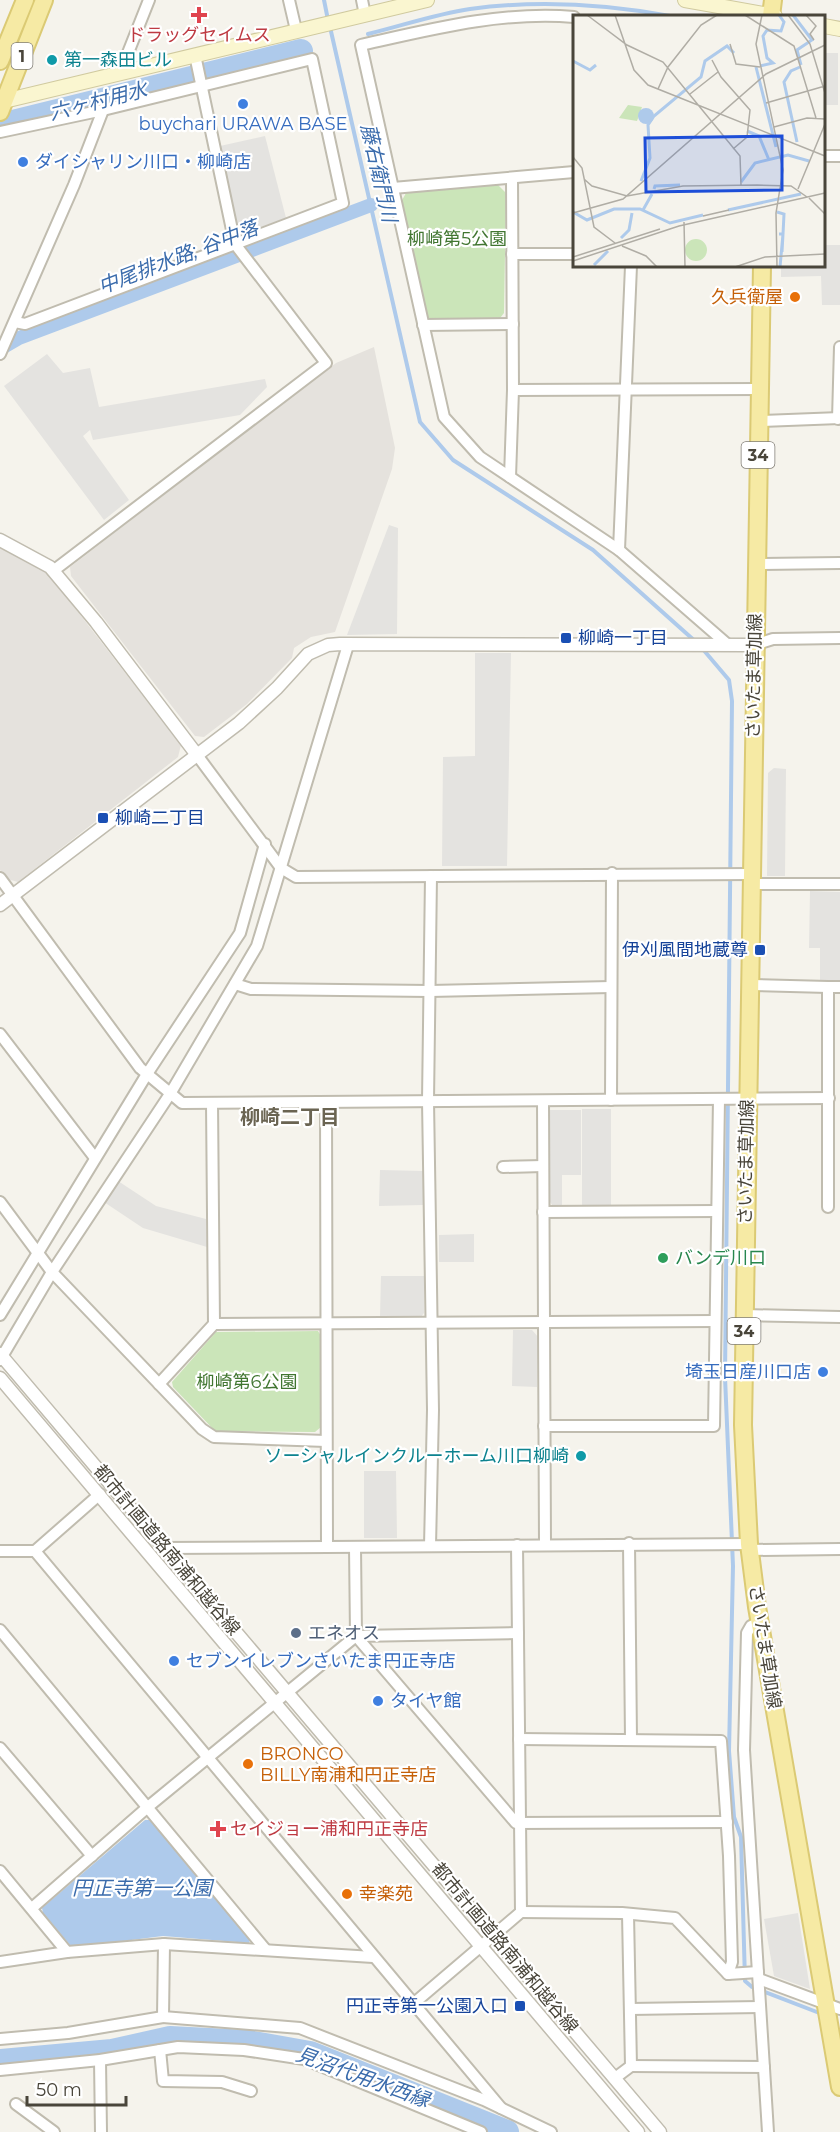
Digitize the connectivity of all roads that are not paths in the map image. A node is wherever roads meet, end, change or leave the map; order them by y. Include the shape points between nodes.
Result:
1 (25, 0) edge
2 (44, 0) edge
3 (149, 0) edge
4 (289, 0) edge
5 (362, 0) edge
6 (427, 0) edge
7 (685, 0) edge
8 (398, 3) edge
9 (365, 15) junction
10 (768, 15) edge
11 (573, 17) edge
12 (825, 26) edge
13 (303, 28) junction
14 (840, 29) edge
15 (195, 54) junction
16 (0, 61) edge
17 (120, 73) junction
18 (202, 86) junction
19 (2, 105) edge
20 (103, 110) junction
21 (0, 132) edge
22 (573, 172) edge
23 (512, 179) junction
24 (393, 188) junction
25 (235, 244) junction
26 (513, 254) junction
27 (573, 254) edge
28 (631, 267) edge
29 (762, 267) edge
30 (15, 322) junction
31 (513, 324) junction
32 (423, 325) junction
33 (840, 347) edge
34 (0, 354) edge
35 (759, 389) junction
36 (513, 390) junction
37 (626, 391) junction
38 (839, 418) edge
39 (759, 421) junction
40 (510, 477) junction
41 (0, 540) edge
42 (619, 549) junction
43 (840, 563) edge
44 (756, 564) junction
45 (53, 571) junction
46 (840, 638) edge
47 (727, 644) junction
48 (348, 645) junction
49 (754, 645) junction
50 (197, 755) junction
51 (265, 844) junction
52 (281, 868) junction
53 (612, 873) junction
54 (431, 876) junction
55 (746, 877) junction
56 (0, 878) edge
57 (840, 884) edge
58 (13, 895) junction
59 (0, 905) edge
60 (235, 984) junction
61 (750, 985) junction
62 (611, 987) junction
63 (828, 987) junction
64 (840, 987) edge
65 (430, 991) junction
66 (0, 1034) edge
67 (147, 1074) junction
68 (170, 1094) junction
69 (748, 1098) junction
70 (829, 1098) junction
71 (719, 1099) junction
72 (611, 1100) junction
73 (428, 1101) junction
74 (543, 1101) junction
75 (326, 1102) junction
76 (212, 1103) junction
77 (834, 1140) edge
78 (96, 1158) junction
79 (543, 1166) junction
80 (503, 1167) dead end
81 (0, 1202) edge
82 (828, 1207) dead end
83 (717, 1211) junction
84 (543, 1212) junction
85 (39, 1253) junction
86 (52, 1272) junction
87 (0, 1315) edge
88 (744, 1316) junction
89 (840, 1317) edge
90 (544, 1321) junction
91 (715, 1321) junction
92 (326, 1322) junction
93 (432, 1322) junction
94 (214, 1324) junction
95 (1, 1357) edge
96 (0, 1378) edge
97 (159, 1384) junction
98 (544, 1426) junction
99 (326, 1441) junction
100 (100, 1494) junction
101 (629, 1543) junction
102 (544, 1544) junction
103 (517, 1545) junction
104 (355, 1546) junction
105 (430, 1546) junction
106 (327, 1547) junction
107 (750, 1547) junction
108 (165, 1548) junction
109 (840, 1549) edge
110 (0, 1551) edge
111 (35, 1551) junction
112 (760, 1622) junction
113 (0, 1630) edge
114 (518, 1633) junction
115 (356, 1636) junction
116 (289, 1694) junction
117 (276, 1704) junction
118 (519, 1739) junction
119 (631, 1740) junction
120 (0, 1748) edge
121 (208, 1757) junction
122 (149, 1806) junction
123 (727, 1822) junction
124 (520, 1824) junction
125 (92, 1856) junction
126 (0, 1871) edge
127 (32, 1908) junction
128 (521, 1912) junction
129 (627, 1914) junction
130 (493, 1935) junction
131 (164, 1944) junction
132 (479, 1947) junction
133 (265, 1949) junction
134 (67, 1952) junction
135 (373, 1957) junction
136 (0, 1962) edge
137 (728, 1974) junction
138 (758, 1975) junction
139 (413, 2004) junction
140 (760, 2007) junction
141 (630, 2009) junction
142 (830, 2012) edge
143 (163, 2017) junction
144 (0, 2039) edge
145 (160, 2050) junction
146 (100, 2060) junction
147 (631, 2066) junction
148 (764, 2067) junction
149 (0, 2070) edge
150 (615, 2078) junction
151 (840, 2087) edge
152 (251, 2091) dead end
153 (16, 2104) dead end
154 (501, 2108) junction
155 (54, 2132) edge
156 (101, 2132) edge
157 (482, 2132) edge
158 (551, 2132) edge
159 (638, 2132) edge
160 (660, 2132) edge
161 (768, 2132) edge

1 - 16 main road, 1
2 - 19 main road, 1
3 - 17 street
4 - 13 street
5 - 9 street
6 - 8 main road
7 - 10 main road
8 - 9 main road
9 - 13 main road
11 - 24 street via 525,15 458,22 361,45
12 - 14 main road
13 - 15 main road
15 - 17 main road
15 - 18 street
17 - 19 main road
18 - 20 street
18 - 25 street
18 - 25 street via 312,59 343,203
20 - 21 street
20 - 30 street
22 - 23 street
23 - 24 street
23 - 26 street
24 - 32 street
25 - 30 street via 25,324
25 - 45 street via 326,363
26 - 27 street
26 - 31 street
28 - 37 street
29 - 35 main road, さいたま草加線 / 34
30 - 34 street
31 - 32 street
31 - 36 street
32 - 40 street via 444,417 480,457
33 - 38 street
35 - 37 street
35 - 39 main road, さいたま草加線 / 34
36 - 37 street
36 - 40 street
37 - 42 street
38 - 39 street
39 - 44 main road, さいたま草加線 / 34
40 - 42 street
41 - 45 street
42 - 47 street
43 - 44 street
44 - 49 main road, さいたま草加線 / 34
45 - 50 street
46 - 49 street via 773,639
47 - 48 street
47 - 49 street
48 - 50 street via 328,645 308,654 277,688
48 - 52 street
49 - 55 main road, さいたま草加線 / 34
50 - 51 street
50 - 58 street
51 - 52 street
51 - 67 street via 240,933
52 - 54 street via 296,877
52 - 60 street via 257,946
53 - 54 street
53 - 55 street
53 - 62 street
54 - 65 street
55 - 57 street
55 - 61 main road, さいたま草加線 / 34
56 - 58 street
58 - 59 street
58 - 67 street
60 - 65 street via 251,989
60 - 68 street
61 - 63 street
61 - 69 main road, さいたま草加線 / 34
62 - 65 street
62 - 72 street
63 - 64 street
63 - 70 street
65 - 73 street
66 - 78 street
67 - 68 street
67 - 78 street
68 - 76 street via 182,1103
68 - 86 street
69 - 70 street
69 - 71 street
69 - 88 main road, さいたま草加線 / 34
70 - 77 street
71 - 72 street
71 - 83 street
72 - 74 street
73 - 74 street
73 - 75 street
73 - 93 street
74 - 79 street
75 - 76 street
75 - 92 street
76 - 94 street
77 - 82 street
78 - 85 street
79 - 80 street
79 - 84 street
81 - 85 street
83 - 84 street
83 - 91 street
84 - 90 street
85 - 86 street
85 - 87 street
86 - 95 street
86 - 97 street
88 - 89 street
88 - 107 main road, さいたま草加線 / 34 via 743,1425
90 - 91 street
90 - 93 street
90 - 98 street
91 - 98 street via 714,1426
92 - 93 street
92 - 94 street
92 - 99 street
93 - 105 street
94 - 97 street
95 - 108 street, 都市計画道路南浦和越谷線
96 - 100 street, 都市計画道路南浦和越谷線
97 - 99 street via 214,1437
98 - 102 street
99 - 106 street
100 - 111 street
100 - 117 street, 都市計画道路南浦和越谷線
101 - 102 street
101 - 107 street
101 - 119 street
102 - 103 street
103 - 105 street
103 - 114 street
104 - 105 street
104 - 106 street
104 - 115 street
106 - 108 street
107 - 109 street
107 - 112 main road, さいたま草加線 / 34
108 - 116 street, 都市計画道路南浦和越谷線
110 - 111 street
111 - 121 street
112 - 138 street via 747,1633 744,1694
112 - 142 main road, さいたま草加線 / 34
113 - 122 street
114 - 115 street
114 - 118 street
115 - 116 street
115 - 124 street
116 - 117 street
116 - 130 street, 都市計画道路南浦和越谷線
117 - 121 street
117 - 132 street, 都市計画道路南浦和越谷線
118 - 119 street
118 - 124 street
119 - 123 street via 721,1741
120 - 125 street
121 - 122 street
121 - 135 street
122 - 125 street
122 - 133 street
123 - 124 street
123 - 137 street via 732,1962
124 - 128 street
125 - 127 street
126 - 127 street
127 - 134 street
128 - 129 street
128 - 130 street
129 - 137 street via 675,1918
129 - 141 street
130 - 132 street
130 - 150 street, 都市計画道路南浦和越谷線
131 - 133 street
131 - 134 street
131 - 143 street
132 - 139 street
132 - 159 street, 都市計画道路南浦和越谷線
133 - 135 street
134 - 136 street
135 - 139 street
137 - 138 street
138 - 140 street
138 - 142 street
139 - 154 street
140 - 141 street
140 - 148 street
141 - 147 street
142 - 151 main road, さいたま草加線 / 34
143 - 144 street via 68,2033
143 - 154 street via 300,2028
145 - 146 street
145 - 152 street via 163,2080 222,2082
145 - 157 street via 244,2050 304,2059
146 - 149 street
146 - 156 street
147 - 148 street
147 - 150 street
148 - 161 street
150 - 160 street, 都市計画道路南浦和越谷線
153 - 155 street
154 - 158 street

